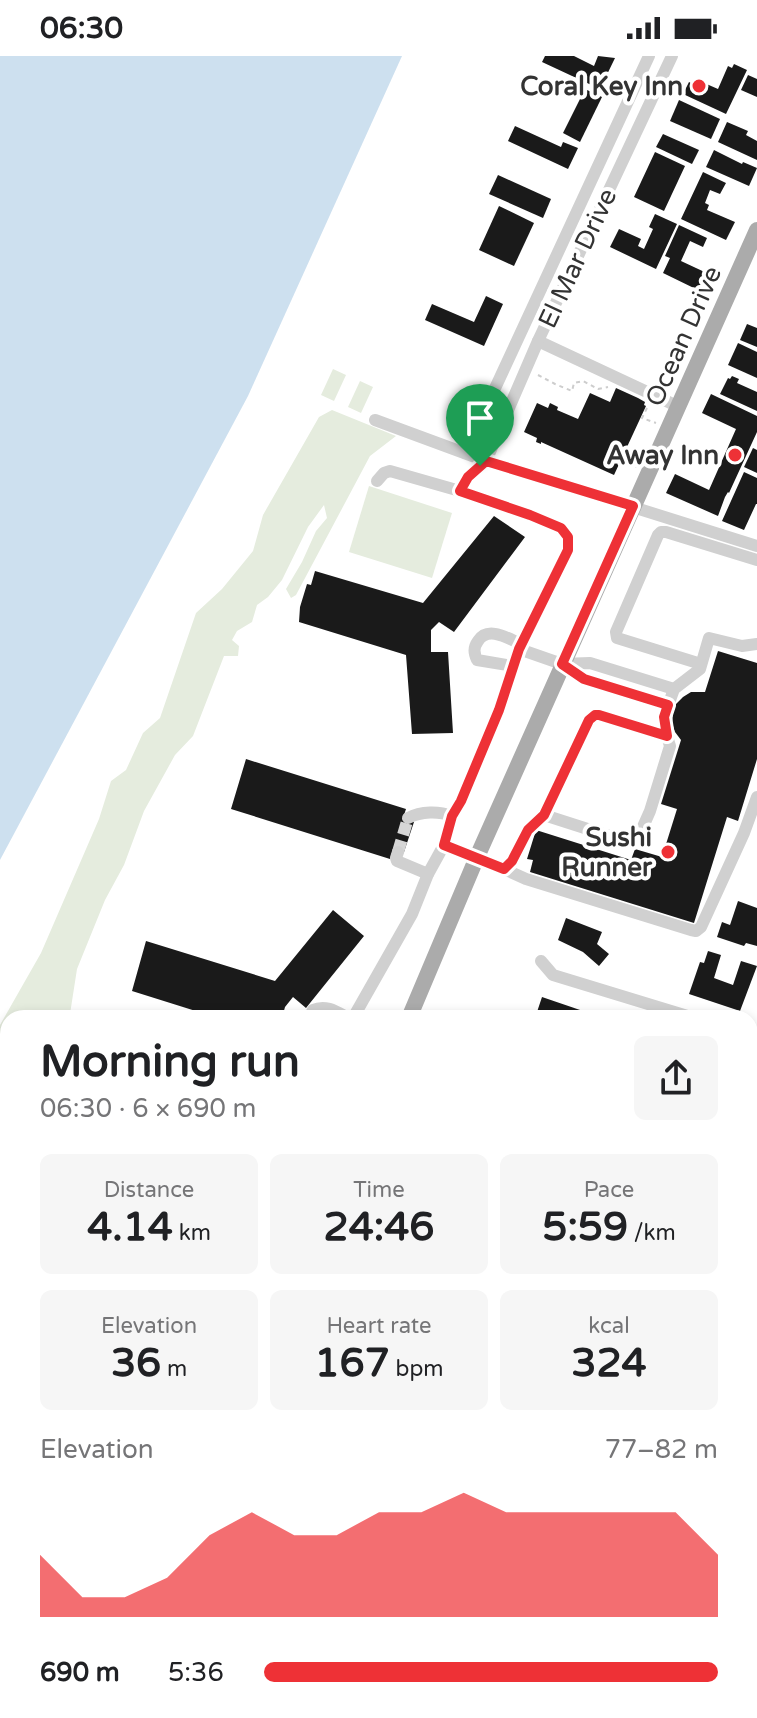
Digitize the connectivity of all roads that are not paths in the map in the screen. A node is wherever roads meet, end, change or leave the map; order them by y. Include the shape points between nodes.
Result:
1 (649, 56) edge
2 (672, 56) edge
3 (757, 230) edge
4 (567, 233) junction
5 (585, 241) junction
6 (538, 341) junction
7 (677, 406) junction
8 (375, 420) dead end
9 (465, 453) junction
10 (486, 461) junction
11 (377, 481) dead end
12 (460, 491) junction
13 (633, 506) junction
14 (757, 546) edge
15 (757, 560) edge
16 (757, 644) edge
17 (520, 647) junction
18 (562, 664) junction
19 (701, 664) junction
20 (513, 666) junction
21 (674, 689) junction
22 (668, 705) junction
23 (667, 736) junction
24 (757, 797) edge
25 (544, 815) junction
26 (452, 816) junction
27 (408, 818) dead end
28 (444, 845) junction
29 (398, 852) dead end
30 (477, 857) junction
31 (504, 869) junction
32 (428, 874) junction
33 (541, 961) dead end
34 (313, 1010) edge
35 (333, 1010) edge
36 (356, 1010) edge
37 (412, 1010) edge
38 (668, 1010) edge

1 - 4 street, El Mar Drive
2 - 5 street, El Mar Drive
3 - 7 main road, Ocean Drive
4 - 5 street
4 - 9 street, El Mar Drive
5 - 6 street, El Mar Drive
6 - 7 street
6 - 10 street, El Mar Drive
7 - 13 main road, Ocean Drive
8 - 9 street
9 - 10 street
10 - 12 street, El Mar Drive
10 - 13 street
11 - 12 street via 390,471
12 - 17 street via 561,528 568,537 568,550
13 - 14 street
13 - 18 main road, Ocean Drive
15 - 19 street via 661,532 620,620 617,638
16 - 19 street via 709,638
17 - 18 street
17 - 20 street
17 - 20 street via 488,633 475,648 477,660
18 - 21 street via 590,663
18 - 22 street via 584,679
18 - 30 main road, Ocean Drive
19 - 21 street
20 - 26 street
21 - 22 street
22 - 23 street
23 - 25 street via 593,717
23 - 25 street via 670,746 638,838 630,842
24 - 31 street via 696,931
25 - 31 street
26 - 27 street via 428,813
26 - 28 street
28 - 30 street
28 - 32 street
29 - 32 street via 397,861
30 - 31 street
30 - 37 main road, Ocean Drive
32 - 36 street via 412,914
33 - 38 street via 553,975
34 - 35 street

